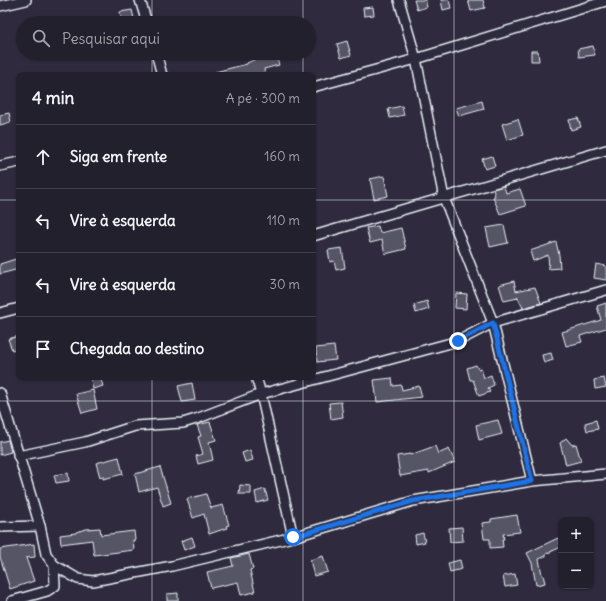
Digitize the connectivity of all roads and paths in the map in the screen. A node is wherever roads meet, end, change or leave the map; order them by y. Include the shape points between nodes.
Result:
1 (26, 0) edge
2 (140, 0) edge
3 (399, 0) edge
4 (606, 1) edge
5 (0, 6) edge
6 (145, 16) edge
7 (416, 59) junction
8 (158, 60) edge
9 (161, 72) edge
10 (316, 87) edge
11 (606, 150) edge
12 (16, 163) edge
13 (0, 166) edge
14 (444, 198) junction
15 (316, 235) edge
16 (606, 290) edge
17 (16, 309) edge
18 (0, 313) edge
19 (493, 323) junction
20 (316, 379) edge
21 (257, 380) edge
22 (313, 380) edge
23 (0, 393) edge
24 (261, 394) junction
25 (18, 456) junction
26 (606, 474) edge
27 (532, 481) junction
28 (40, 526) junction
29 (0, 527) edge
30 (293, 537) junction
31 (54, 565) junction
32 (12, 601) edge

1 - 5 street
2 - 6 street
3 - 7 street
4 - 7 street
7 - 10 street
7 - 14 street
8 - 9 street
11 - 14 street
12 - 13 street
14 - 15 street
14 - 19 street
16 - 19 street
17 - 18 street
19 - 20 street via 458,341
19 - 27 street
21 - 24 street
22 - 24 street
23 - 25 street
24 - 25 street via 183,423 135,426 85,442
24 - 30 street
25 - 28 street
26 - 27 street
27 - 30 street via 413,501
28 - 29 street
28 - 31 street via 46,554
30 - 31 street via 172,566 93,581 78,579
31 - 32 street via 55,586 47,591

